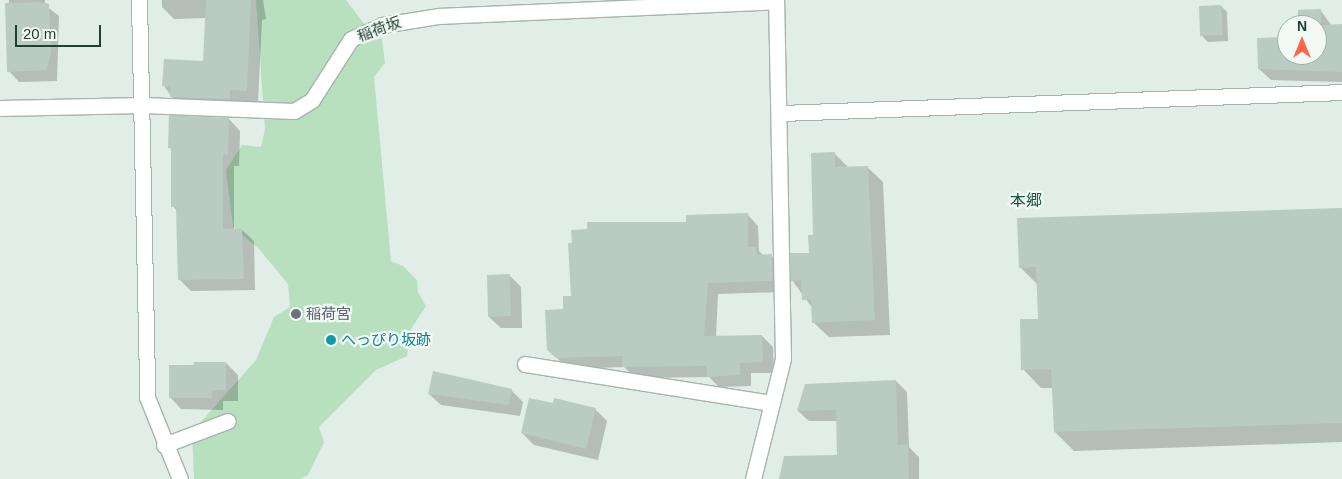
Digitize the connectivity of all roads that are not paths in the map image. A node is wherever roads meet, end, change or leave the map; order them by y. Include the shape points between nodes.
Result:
1 (139, 0) edge
2 (776, 1) edge
3 (517, 6) edge
4 (1342, 92) edge
5 (143, 105) junction
6 (0, 108) edge
7 (781, 114) junction
8 (525, 364) dead end
9 (772, 403) junction
10 (228, 421) dead end
11 (164, 445) junction
12 (180, 479) edge
13 (753, 479) edge

1 - 5 street
2 - 3 street, 稲荷坂
2 - 7 street
3 - 5 street, 稲荷坂 via 382,25 352,38 312,100 294,111
4 - 7 street
5 - 6 street, 稲荷坂
5 - 11 street via 147,396
7 - 9 street via 783,359
8 - 9 street
9 - 13 street
10 - 11 street
11 - 12 street

